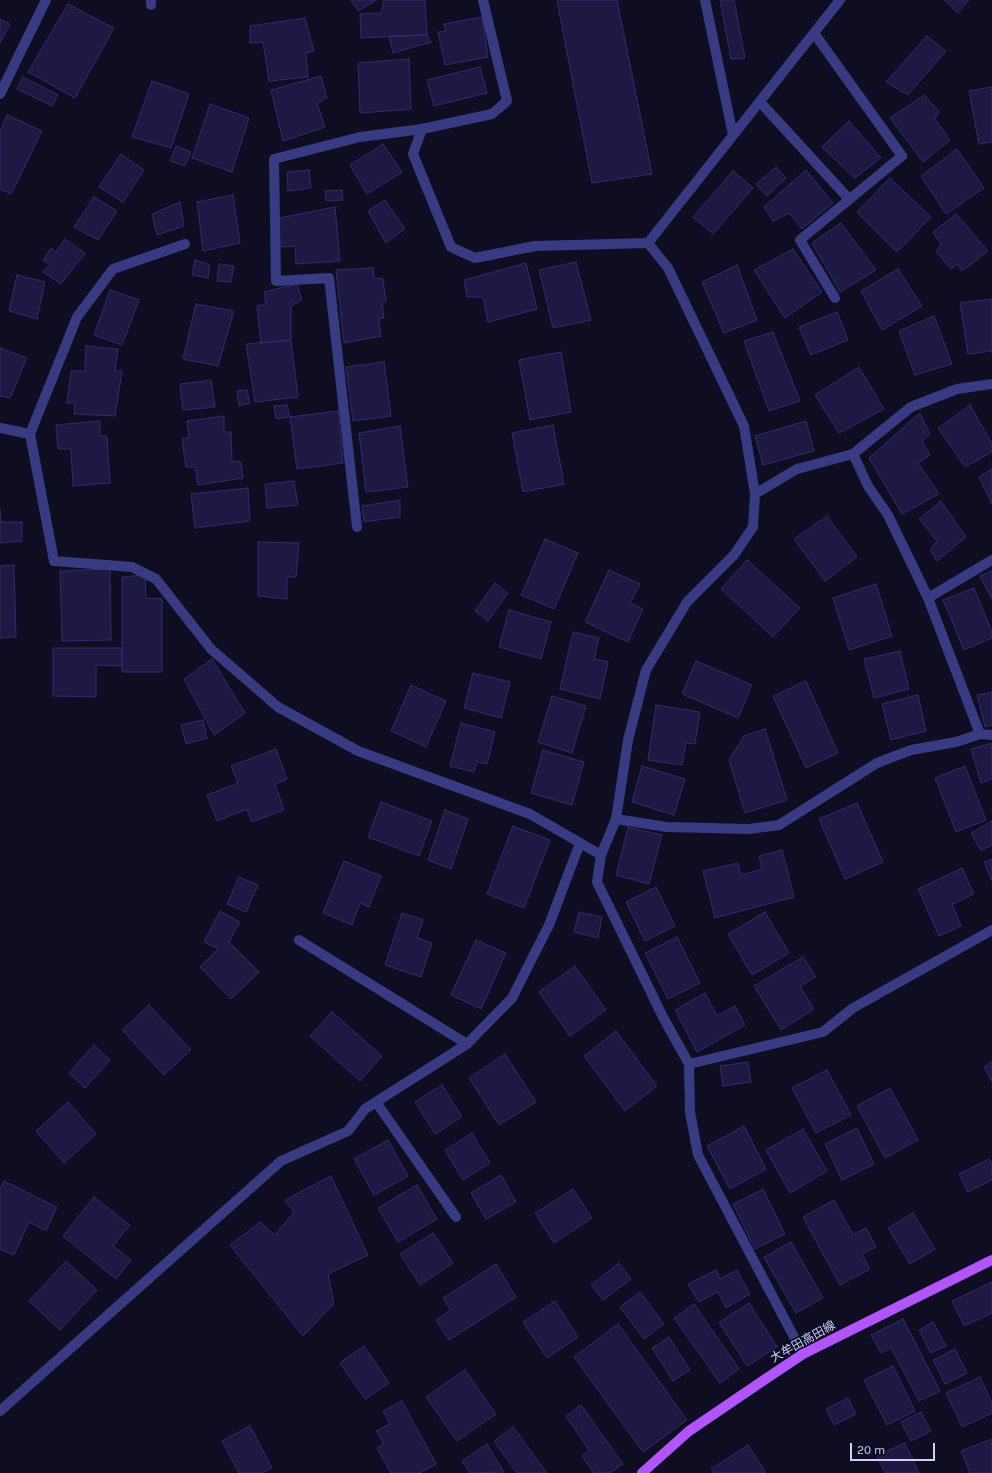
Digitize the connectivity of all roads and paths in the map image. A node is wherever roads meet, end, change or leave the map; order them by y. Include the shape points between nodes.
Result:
1 (46, 0) edge
2 (483, 0) edge
3 (705, 0) edge
4 (840, 0) edge
5 (814, 33) junction
6 (0, 94) edge
7 (760, 102) junction
8 (422, 128) junction
9 (733, 135) junction
10 (849, 200) junction
11 (648, 243) junction
12 (185, 244) dead end
13 (835, 298) dead end
14 (992, 384) edge
15 (0, 428) edge
16 (30, 434) junction
17 (853, 454) junction
18 (755, 494) junction
19 (357, 526) dead end
20 (992, 560) edge
21 (928, 598) junction
22 (980, 734) junction
23 (992, 735) edge
24 (616, 819) junction
25 (580, 843) junction
26 (601, 855) junction
27 (992, 930) edge
28 (299, 940) dead end
29 (467, 1044) junction
30 (689, 1064) junction
31 (376, 1102) junction
32 (456, 1217) dead end
33 (992, 1260) edge
34 (803, 1354) junction
35 (0, 1411) edge
36 (642, 1473) edge

1 - 6 street
2 - 8 street via 507,101 492,114
3 - 9 street
4 - 5 street
5 - 7 street
5 - 10 street via 902,156
7 - 9 street
7 - 10 street
8 - 11 street via 413,154 451,247 475,258 535,246
8 - 19 street via 360,137 274,159 276,281 329,278
9 - 11 street
10 - 13 street via 800,240
11 - 18 street via 668,268 744,426
12 - 16 street via 113,269 77,317
14 - 17 street via 957,389 911,406
15 - 16 street
16 - 25 street via 54,561 132,567 156,579 210,649 278,707 358,751 530,814
17 - 18 street via 797,469
17 - 21 street via 868,486 888,515
18 - 24 street via 753,528 734,555 687,602 646,670 628,740
20 - 21 street
21 - 22 street
22 - 23 street
22 - 24 street via 956,742 911,750 877,763 779,825 749,829 666,827
24 - 26 street
25 - 26 street
25 - 29 street via 549,925 512,998
26 - 30 street via 597,882 664,1019
27 - 30 street via 853,1008 823,1032
28 - 29 street
29 - 31 street
30 - 34 street via 690,1112 698,1155
31 - 32 street
31 - 35 street via 365,1109 348,1131 281,1161
33 - 34 main road, 大牟田高田線
34 - 36 main road, 大牟田高田線 via 689,1431

